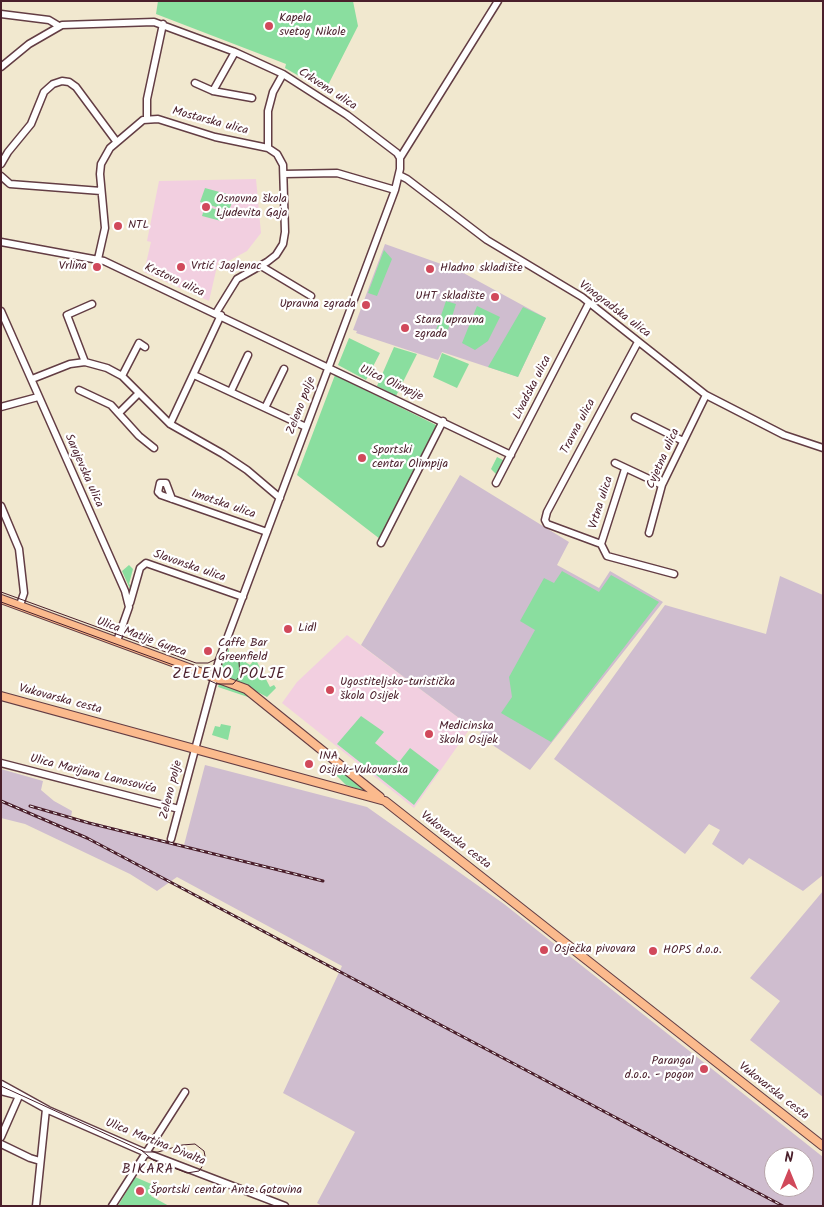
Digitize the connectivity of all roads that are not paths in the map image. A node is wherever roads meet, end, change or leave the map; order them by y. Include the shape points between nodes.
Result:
1 (498, 1) edge
2 (1, 14) edge
3 (164, 24) junction
4 (58, 26) junction
5 (235, 52) junction
6 (1, 66) edge
7 (283, 74) junction
8 (195, 83) dead end
9 (213, 91) junction
10 (252, 98) dead end
11 (147, 119) junction
12 (116, 141) junction
13 (268, 148) junction
14 (400, 158) junction
15 (1, 164) edge
16 (284, 174) junction
17 (399, 175) junction
18 (1, 176) edge
19 (101, 190) junction
20 (395, 190) junction
21 (1, 242) edge
22 (98, 259) junction
23 (261, 266) junction
24 (312, 296) dead end
25 (589, 303) junction
26 (92, 304) dead end
27 (1, 311) edge
28 (219, 314) junction
29 (638, 342) junction
30 (145, 347) dead end
31 (248, 355) dead end
32 (85, 362) junction
33 (329, 368) junction
34 (284, 370) dead end
35 (194, 374) junction
36 (122, 376) junction
37 (32, 379) junction
38 (79, 390) dead end
39 (231, 391) junction
40 (139, 393) junction
41 (706, 395) junction
42 (38, 397) junction
43 (1, 407) edge
44 (265, 408) junction
45 (119, 413) junction
46 (635, 417) dead end
47 (443, 421) junction
48 (170, 424) junction
49 (306, 428) junction
50 (683, 441) junction
51 (154, 448) dead end
52 (823, 448) edge
53 (511, 455) junction
54 (615, 463) dead end
55 (625, 469) junction
56 (496, 482) dead end
57 (662, 486) junction
58 (280, 498) junction
59 (172, 499) dead end
60 (1, 506) edge
61 (548, 524) joint
62 (267, 532) junction
63 (649, 533) dead end
64 (380, 543) dead end
65 (601, 544) junction
66 (674, 574) dead end
67 (243, 597) junction
68 (1, 599) edge
69 (20, 606) junction
70 (129, 607) junction
71 (117, 641) junction
72 (214, 676) junction
73 (1, 696) edge
74 (194, 748) junction
75 (1, 763) edge
76 (385, 801) junction
77 (179, 809) junction
78 (171, 839) dead end
79 (1, 1084) edge
80 (1, 1091) edge
81 (185, 1092) dead end
82 (19, 1096) junction
83 (46, 1109) junction
84 (1, 1137) edge
85 (1, 1144) edge
86 (823, 1146) edge
87 (144, 1152) junction
88 (40, 1160) junction
89 (36, 1206) edge
90 (112, 1206) edge
91 (285, 1206) edge

1 - 14 street, Zeleno polje
2 - 4 street via 49,20
3 - 4 street, Crkvena ulica via 143,21
3 - 5 street, Crkvena ulica
3 - 11 street via 147,99
4 - 6 street, Crkvena ulica
5 - 7 street, Crkvena ulica
5 - 9 street
7 - 13 street, Mostarska ulica via 268,112
7 - 14 street, Crkvena ulica via 346,115
8 - 9 street
9 - 10 street
11 - 12 street
11 - 13 street, Mostarska ulica via 158,119 204,134
12 - 15 street via 76,87 62,81 44,92 31,124
12 - 19 street via 101,164
13 - 16 street via 281,160
14 - 17 street, Zeleno polje
16 - 20 street via 337,173
16 - 23 street via 283,244 276,255
17 - 20 street, Zeleno polje
17 - 25 street, Vinogradska ulica via 487,240
18 - 19 street via 10,184
19 - 22 street via 105,228
20 - 33 street, Zeleno polje
21 - 22 street, Krstova ulica
22 - 28 street, Krstova ulica
23 - 24 street
23 - 28 street via 237,279 224,296
25 - 29 street, Vinogradska ulica
25 - 53 street, Livadska ulica
26 - 32 street via 67,315
27 - 37 street, Sarajevska ulica
28 - 33 street, Krstova ulica
28 - 35 street
29 - 41 street, Vinogradska ulica
29 - 61 street, Travna ulica via 547,512 545,520
30 - 36 street via 140,343
31 - 39 street
32 - 36 street
32 - 37 street via 70,364
33 - 47 street, Ulica Olimpije
33 - 49 street, Zeleno polje
34 - 44 street
35 - 39 street
35 - 48 street
36 - 40 street
37 - 42 street, Sarajevska ulica
38 - 45 street via 111,404
39 - 44 street
40 - 45 street
40 - 48 street
41 - 50 street, Cvjetna ulica
41 - 52 street, Vinogradska ulica via 784,434
42 - 43 street
42 - 70 street, Sarajevska ulica via 125,591
44 - 49 street
45 - 51 street
46 - 50 street
47 - 53 street, Ulica Olimpije
47 - 64 street
48 - 58 street via 247,470
49 - 58 street, Zeleno polje
50 - 57 street, Cvjetna ulica
53 - 56 street, Livadska ulica
54 - 55 street
55 - 57 street
55 - 65 street, Vrtna ulica
57 - 63 street, Cvjetna ulica
58 - 62 street, Zeleno polje
59 - 62 street, Imotska ulica
60 - 69 street via 19,549 24,594
61 - 65 street, Vrtna ulica
62 - 67 street, Zeleno polje
65 - 66 street, Vrtna ulica via 607,556
67 - 70 street, Slavonska ulica via 149,563 140,568
67 - 72 street, Zeleno polje
68 - 69 main road, Ulica Matije Gupca
69 - 71 main road, Ulica Matije Gupca
70 - 71 street
71 - 72 main road, Ulica Matije Gupca
72 - 74 street, Zeleno polje
72 - 76 main road, Ulica Matije Gupca via 253,694
73 - 74 main road, Vukovarska cesta
74 - 76 main road, Vukovarska cesta
74 - 77 street, Zeleno polje
75 - 77 street, Ulica Marijana Lanosovića
76 - 86 main road, Vukovarska cesta
77 - 78 street, Zeleno polje
79 - 82 street, Ulica Martina Divalta
80 - 82 street, Ulica Martina Divalta
81 - 87 street
82 - 83 street, Ulica Martina Divalta
82 - 84 street
83 - 87 street, Ulica Martina Divalta
83 - 88 street
85 - 88 street
87 - 90 street
87 - 91 street, Ulica Martina Divalta
88 - 89 street

